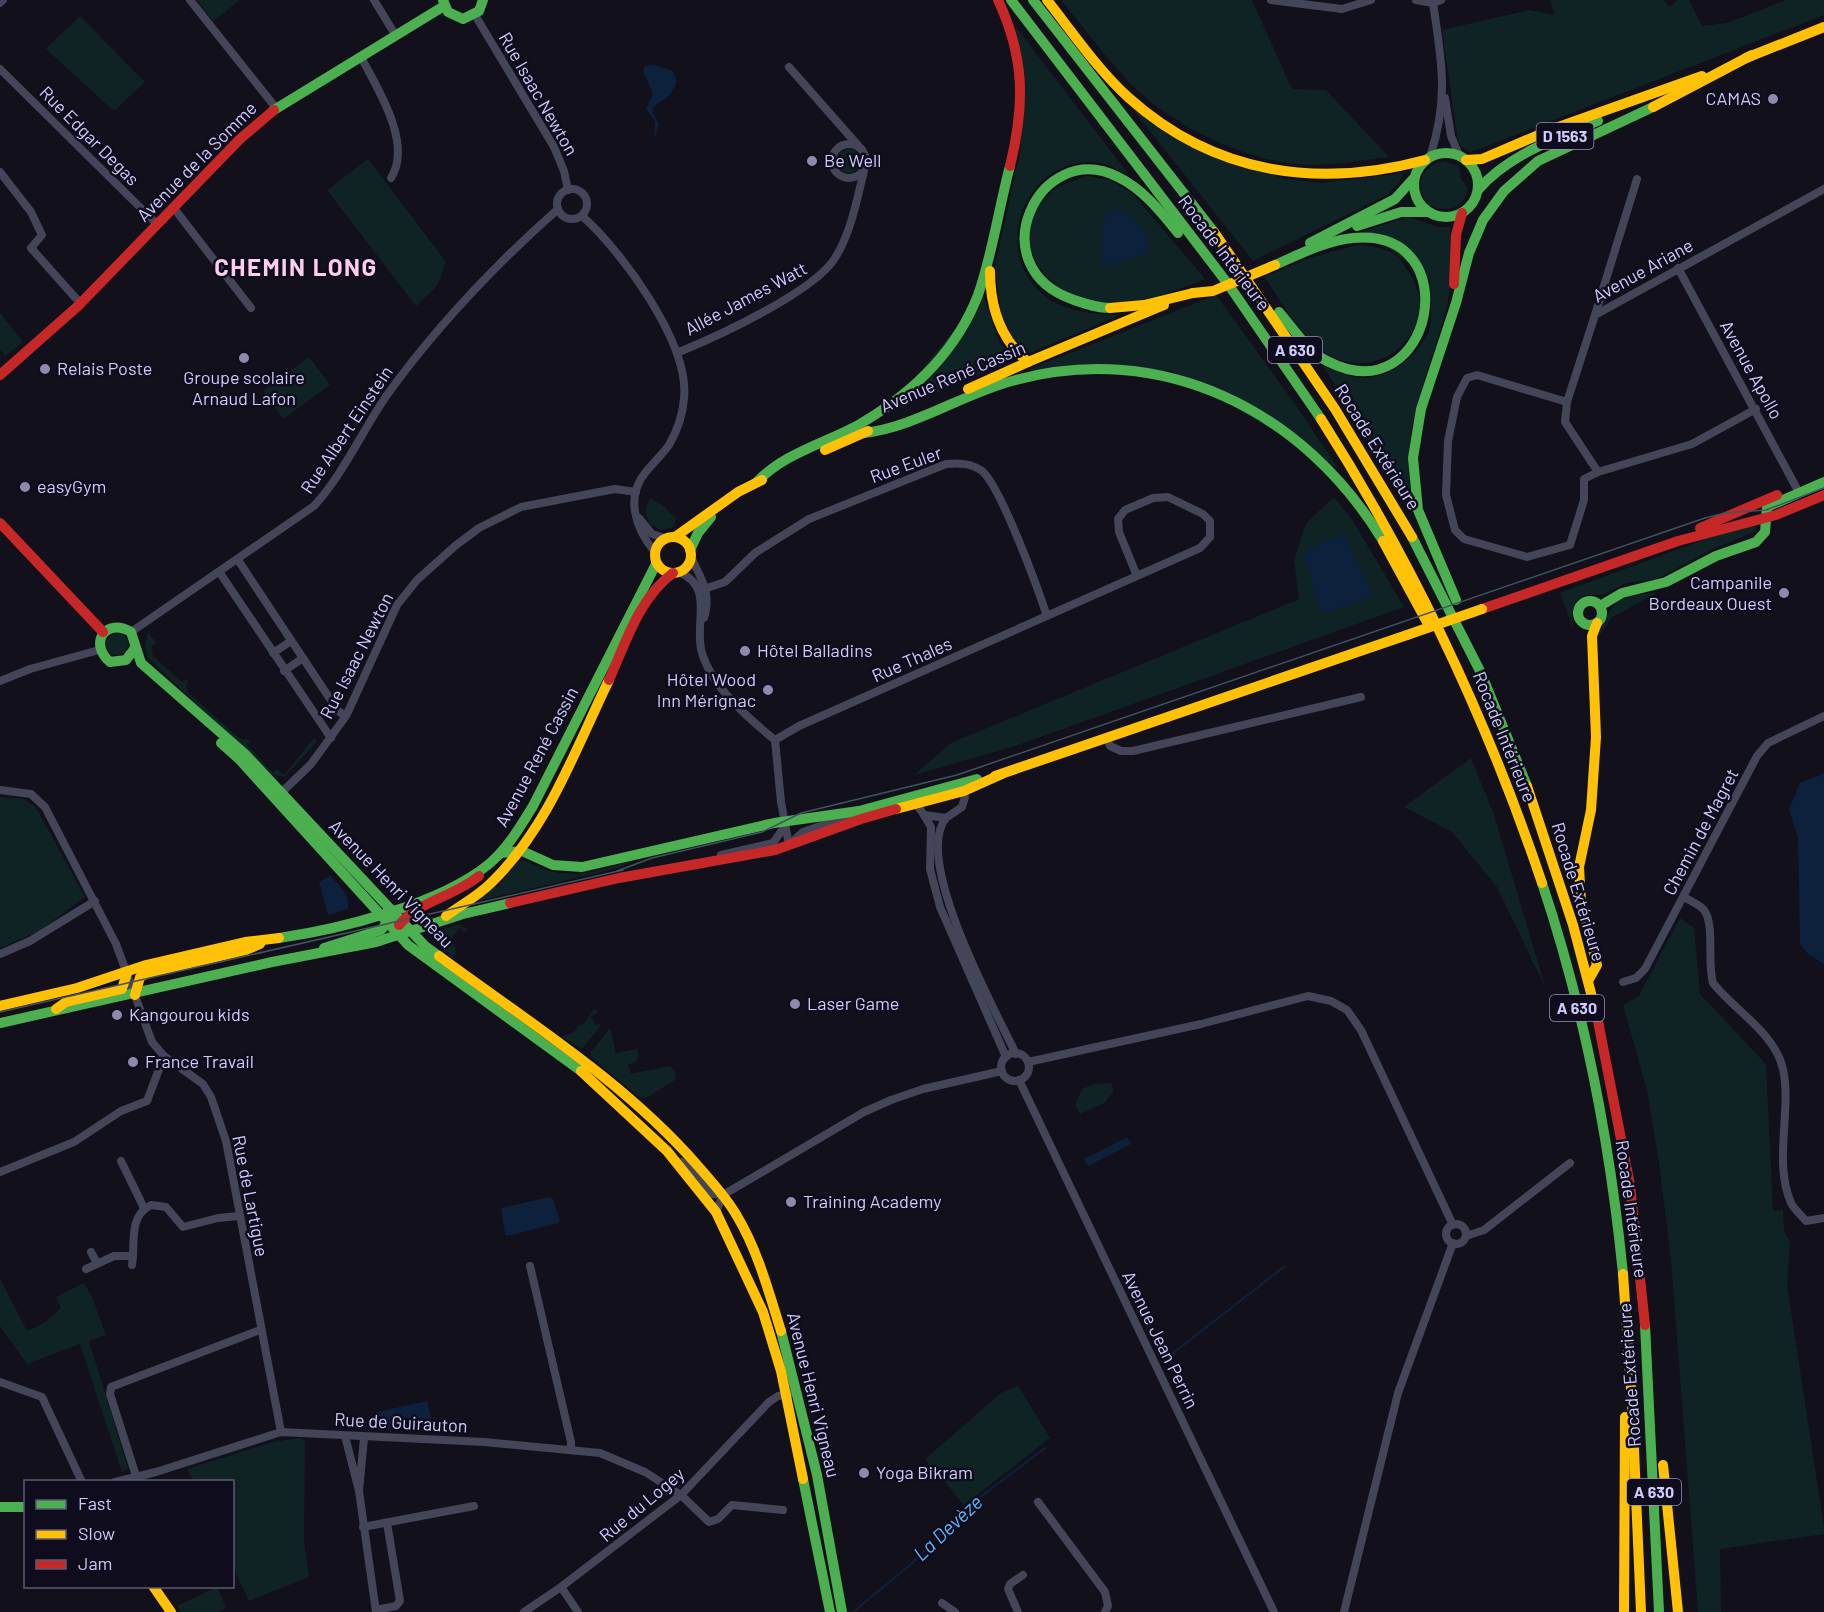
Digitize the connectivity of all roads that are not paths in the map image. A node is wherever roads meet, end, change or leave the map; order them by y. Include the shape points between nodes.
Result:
1 (190, 0) edge
2 (374, 0) edge
3 (483, 0) edge
4 (998, 0) edge
5 (1011, 0) edge
6 (1033, 0) edge
7 (1047, 0) edge
8 (1271, 0) edge
9 (1371, 0) edge
10 (1416, 0) edge
11 (1437, 2) edge
12 (444, 3) edge
13 (475, 15) junction
14 (1824, 27) edge
15 (396, 36) junction
16 (1752, 56) junction
17 (361, 57) junction
18 (789, 68) dead end
19 (0, 69) edge
20 (1660, 93) junction
21 (1444, 94) junction
22 (276, 108) junction
23 (1018, 139) junction
24 (862, 150) junction
25 (1428, 158) junction
26 (1463, 158) junction
27 (864, 171) junction
28 (0, 172) edge
29 (391, 178) dead end
30 (1414, 178) junction
31 (1637, 179) dead end
32 (1824, 189) edge
33 (568, 190) junction
34 (1478, 190) junction
35 (174, 207) junction
36 (558, 209) junction
37 (1427, 212) junction
38 (1462, 213) junction
39 (582, 216) junction
40 (158, 224) junction
41 (1218, 238) junction
42 (1322, 238) junction
43 (1273, 262) junction
44 (1678, 268) junction
45 (1193, 293) junction
46 (80, 303) junction
47 (251, 308) dead end
48 (1595, 315) junction
49 (1451, 316) junction
50 (1264, 334) junction
51 (679, 351) junction
52 (1028, 362) junction
53 (0, 375) edge
54 (1567, 402) junction
55 (1756, 409) junction
56 (863, 433) junction
57 (1598, 472) junction
58 (1824, 476) edge
59 (757, 482) junction
60 (1824, 482) edge
61 (1796, 488) junction
62 (636, 492) junction
63 (1824, 495) edge
64 (730, 498) junction
65 (635, 508) junction
66 (1766, 518) junction
67 (0, 523) edge
68 (670, 537) junction
69 (654, 551) junction
70 (691, 553) junction
71 (1639, 554) junction
72 (238, 560) junction
73 (656, 564) junction
74 (220, 573) junction
75 (676, 573) junction
76 (1137, 576) junction
77 (707, 588) junction
78 (1600, 606) junction
79 (1047, 616) junction
80 (1597, 623) junction
81 (700, 628) junction
82 (103, 632) junction
83 (131, 632) junction
84 (1446, 639) junction
85 (291, 641) junction
86 (135, 648) junction
87 (99, 650) junction
88 (273, 654) junction
89 (303, 658) junction
90 (121, 662) junction
91 (284, 671) junction
92 (0, 681) edge
93 (1361, 697) dead end
94 (346, 716) junction
95 (1824, 716) edge
96 (1506, 732) junction
97 (331, 738) junction
98 (1107, 739) junction
99 (775, 740) junction
100 (959, 788) junction
101 (0, 790) edge
102 (281, 793) junction
103 (927, 793) junction
104 (917, 805) junction
105 (859, 811) junction
106 (924, 815) junction
107 (946, 818) junction
108 (785, 823) junction
109 (789, 845) junction
110 (523, 849) junction
111 (501, 853) junction
112 (489, 864) junction
113 (688, 866) junction
114 (942, 883) junction
115 (933, 886) junction
116 (1684, 897) junction
117 (95, 901) junction
118 (392, 911) junction
119 (385, 919) junction
120 (401, 921) junction
121 (430, 925) junction
122 (412, 932) junction
123 (400, 936) junction
124 (277, 937) junction
125 (0, 954) edge
126 (309, 956) junction
127 (127, 973) junction
128 (1588, 981) junction
129 (1623, 982) dead end
130 (135, 995) junction
131 (0, 1006) edge
132 (48, 1014) junction
133 (0, 1023) edge
134 (1016, 1054) junction
135 (164, 1056) junction
136 (1006, 1057) junction
137 (1028, 1062) junction
138 (1002, 1071) junction
139 (1019, 1080) junction
140 (667, 1151) junction
141 (121, 1161) dead end
142 (1570, 1163) dead end
143 (0, 1172) edge
144 (723, 1195) junction
145 (144, 1208) junction
146 (716, 1212) junction
147 (239, 1216) junction
148 (1824, 1218) edge
149 (1454, 1225) junction
150 (1466, 1236) junction
151 (1453, 1243) junction
152 (91, 1252) dead end
153 (133, 1256) junction
154 (97, 1263) junction
155 (132, 1265) dead end
156 (530, 1266) dead end
157 (86, 1269) dead end
158 (260, 1330) junction
159 (1649, 1372) junction
160 (0, 1382) edge
161 (798, 1391) junction
162 (786, 1395) junction
163 (1634, 1395) junction
164 (281, 1432) junction
165 (345, 1436) junction
166 (364, 1438) junction
167 (571, 1450) junction
168 (135, 1476) junction
169 (81, 1480) edge
170 (122, 1480) edge
171 (359, 1491) junction
172 (681, 1495) junction
173 (1038, 1502) dead end
174 (474, 1506) dead end
175 (0, 1507) edge
176 (24, 1507) edge
177 (1624, 1508) junction
178 (783, 1510) dead end
179 (387, 1523) junction
180 (363, 1527) junction
181 (1023, 1575) dead end
182 (561, 1587) junction
183 (154, 1588) edge
184 (942, 1603) dead end
185 (376, 1611) edge
186 (171, 1612) edge
187 (524, 1612) edge
188 (578, 1612) edge
189 (830, 1612) edge
190 (842, 1612) edge
191 (955, 1612) edge
192 (1018, 1612) edge
193 (1105, 1612) edge
194 (1274, 1612) edge
195 (1344, 1612) edge
196 (1616, 1612) edge
197 (1624, 1612) edge
198 (1641, 1612) edge
199 (1659, 1612) edge
200 (1678, 1612) edge

1 - 22 street
2 - 15 street
3 - 13 main road
4 - 23 main road via 1014,37 1021,80
5 - 50 main road, Rocade Intérieure / A 630
6 - 41 main road, Rocade Extérieure / A 630
7 - 25 main road via 1130,99 1163,124 1225,157 1275,171 1324,176 1368,172
8 - 9 street via 1342,9
10 - 11 street
11 - 21 street
12 - 13 main road via 458,18
12 - 15 main road, Avenue de la Somme
13 - 33 street, Rue Isaac Newton via 554,147
14 - 16 main road, D 1563
15 - 17 main road, Avenue de la Somme
16 - 20 main road, D 1563
16 - 49 main road via 1672,98 1559,149 1527,169 1504,191 1483,220
17 - 22 main road, Avenue de la Somme
17 - 29 street via 390,110 397,146 397,168
18 - 24 street
19 - 40 street, Rue Edgar Degas
20 - 26 main road, D 1563 via 1550,130 1482,159
20 - 34 main road, D 1563 via 1511,163 1490,176
21 - 25 street via 1438,137
21 - 26 street via 1451,136
22 - 35 main road, Avenue de la Somme
23 - 52 main road via 989,272 990,294 1006,339
23 - 59 main road via 978,294 968,318 939,361 918,385 891,405 844,433 767,469
24 - 27 street via 866,160
24 - 27 street via 842,146 834,154 833,166 839,175 849,178
25 - 26 main road via 1449,153
25 - 30 main road
26 - 34 main road via 1474,168
27 - 51 street, Allée James Watt via 843,242 822,275 789,297
28 - 46 street via 31,212 42,235 31,248
30 - 37 main road via 1415,197
30 - 42 main road via 1395,200
31 - 48 street
32 - 44 street, Avenue Ariane
33 - 36 street via 558,200
33 - 39 street via 578,190 586,197 587,207
34 - 38 main road
35 - 40 main road, Avenue de la Somme
35 - 47 street
36 - 39 street via 567,218
36 - 72 street, Rue Albert Einstein via 438,330 385,399 314,507
37 - 38 main road via 1444,218
37 - 42 main road via 1401,212
38 - 49 main road via 1456,235
39 - 51 street via 619,252
40 - 46 main road, Avenue de la Somme
41 - 43 main road via 1299,336 1328,362 1354,371 1384,367 1407,352 1422,330 1428,303 1422,277 1408,256 1389,243 1363,237
41 - 96 main road, Rocade Extérieure / A 630 via 1318,383 1401,517 1461,633
42 - 43 main road
43 - 45 main road, bridge via 1213,291
44 - 48 street, Avenue Ariane
44 - 55 street, Avenue Apollo
45 - 50 main road via 1120,308 1097,308 1062,298 1038,280 1025,257 1023,232 1032,203 1050,184 1070,172 1099,170 1114,174 1149,201
45 - 52 main road, Avenue René Cassin
46 - 53 main road, Avenue de la Somme
48 - 54 street, Avenue Ariane
49 - 96 main road via 1421,409 1413,458 1414,486 1427,535 1469,628
50 - 84 main road, Rocade Intérieure / A 630 via 1349,462
51 - 62 street via 685,384 682,411 668,446 646,472
52 - 56 main road, Avenue René Cassin
54 - 57 street, Avenue Ariane via 1565,422
54 - 57 street via 1477,375 1467,378 1457,397 1448,441 1446,495 1455,530 1464,539 1527,557 1570,545 1584,500 1584,479
55 - 57 street via 1692,444
55 - 61 street, Avenue Apollo
56 - 59 main road, Avenue René Cassin
56 - 84 main road via 882,431 996,386 1062,370 1120,369 1172,377 1204,387 1268,418 1322,461 1372,525 1432,633
58 - 61 main road
59 - 64 main road, Avenue René Cassin
60 - 66 main road via 1769,506
61 - 71 main road
62 - 65 street
62 - 94 street, Rue Isaac Newton via 615,489 521,507 454,546 411,586 397,605
63 - 66 main road
64 - 68 main road, Avenue René Cassin
64 - 70 main road, Avenue René Cassin via 701,528
65 - 68 street via 652,534
65 - 69 street via 638,526
66 - 71 main road via 1716,529
66 - 78 main road via 1765,532 1756,542 1716,556 1658,585 1622,593
67 - 82 main road
68 - 69 main road
68 - 70 main road via 685,541
69 - 73 main road
70 - 75 main road via 687,566
70 - 77 street
71 - 98 main road, bridge
72 - 74 street, Rue Albert Einstein
72 - 85 street
73 - 75 main road via 663,571
73 - 111 main road, Avenue René Cassin via 544,785
74 - 83 street, Rue Albert Einstein
74 - 88 street
75 - 81 street via 693,580 700,592
75 - 110 main road, Avenue René Cassin via 662,580 646,600 550,803
76 - 76 street, Rue Thales via 1206,544 1212,530 1210,521 1168,497 1153,498 1125,510 1118,519 1119,532
76 - 79 street, Rue Thales
77 - 79 street, Rue Euler via 725,582 757,552 809,519 946,464 968,464 988,478 995,490
77 - 81 street via 708,605
78 - 80 main road via 1602,613
78 - 80 main road via 1594,601 1586,602 1578,610 1584,624
79 - 99 street, Rue Thales
80 - 128 main road via 1592,636 1596,737 1591,810 1579,867 1581,902 1597,966
81 - 99 street via 702,653 710,669 740,711
82 - 83 main road via 114,626
82 - 87 main road
83 - 86 main road, Avenue Henri Vigneau
84 - 163 main road, Rocade Intérieure / A 630 via 1521,823 1553,918 1578,1013 1614,1193
85 - 88 street
85 - 89 street
86 - 90 main road
86 - 102 main road, Avenue Henri Vigneau via 141,663 245,754
87 - 90 main road, Avenue Henri Vigneau via 110,662
87 - 92 street
88 - 91 street
89 - 91 street
89 - 94 street
90 - 119 main road, Avenue Henri Vigneau via 135,667 239,759
91 - 97 street
93 - 98 street via 1133,751 1110,746
94 - 97 street, Rue Isaac Newton
95 - 116 street, Chemin de Magret via 1768,743 1757,756
96 - 128 main road, Rocade Extérieure / A 630
97 - 102 street, Rue Isaac Newton
98 - 100 main road
99 - 108 street
100 - 103 main road
100 - 104 main road
100 - 107 street via 965,797 962,807
101 - 117 street, Rue de Lartigue via 31,794 45,807
102 - 118 main road, Avenue Henri Vigneau
103 - 104 street
103 - 105 main road
104 - 106 street
104 - 109 main road via 861,819
105 - 108 main road
105 - 109 street via 802,832
106 - 107 street
106 - 115 street via 931,827 929,861
107 - 114 street via 938,834
108 - 109 street
108 - 110 main road via 582,867 555,866
108 - 113 street via 772,843
109 - 113 main road
110 - 111 main road
110 - 121 main road, Avenue René Cassin via 480,893
111 - 112 main road, Avenue René Cassin
112 - 118 main road, Avenue René Cassin via 453,887
112 - 120 main road via 466,888
113 - 121 main road via 576,888
114 - 115 street
114 - 134 street via 988,997
115 - 136 street
116 - 129 street, Chemin de Magret via 1645,969 1636,978
116 - 148 street via 1703,908 1708,917 1713,982 1775,1050 1783,1069 1785,1171 1792,1203 1806,1221
117 - 125 street via 30,941
117 - 127 street, Rue de Lartigue
118 - 119 main road, Avenue René Cassin
118 - 120 main road, Avenue Henri Vigneau
119 - 123 main road, Avenue Henri Vigneau
119 - 124 main road
119 - 126 main road via 374,933 339,942
120 - 122 main road, Avenue Henri Vigneau
120 - 123 main road
121 - 122 main road
122 - 123 main road
122 - 144 main road, Avenue Henri Vigneau via 441,960 615,1086 676,1142
123 - 126 main road
123 - 140 main road, Avenue Henri Vigneau via 435,967 580,1070
124 - 127 main road via 146,965
124 - 130 main road via 246,950 148,973 140,977
126 - 130 main road
127 - 130 street, Rue de Lartigue
127 - 131 main road
127 - 132 main road via 122,989 66,1002
128 - 159 main road, Rocade Extérieure / A 630 via 1631,1188
130 - 132 main road
130 - 135 street, Rue de Lartigue via 153,1042
132 - 133 main road
134 - 136 street
134 - 137 street
135 - 143 street via 147,1101 121,1111 74,1142
135 - 147 street, Rue de Lartigue via 197,1079 211,1097 226,1141
136 - 138 street
137 - 139 street via 1026,1075
137 - 149 street via 1308,996 1331,1001 1347,1010 1361,1030
138 - 139 street via 1011,1080
138 - 144 street via 891,1100
139 - 194 street, Avenue Jean Perrin
140 - 144 street, Avenue Henri Vigneau via 698,1175 713,1194
140 - 146 main road, Avenue Henri Vigneau
141 - 145 street
142 - 150 street via 1484,1230
144 - 146 street
144 - 161 main road, Avenue Henri Vigneau via 738,1217 765,1279
145 - 147 street via 166,1207 183,1227
145 - 153 street via 136,1220
146 - 162 main road, Avenue Henri Vigneau via 763,1312
147 - 158 street, Rue de Lartigue
149 - 150 street via 1463,1227
149 - 151 street via 1447,1235
150 - 151 street via 1462,1242
151 - 195 street via 1398,1393
152 - 154 street
153 - 154 street via 114,1256
153 - 155 street
154 - 157 street
156 - 167 street
158 - 164 street, Rue de Lartigue
158 - 168 street via 111,1387
159 - 199 main road, Rocade Extérieure / A 630
159 - 200 main road via 1659,1398
160 - 169 street via 42,1397
161 - 162 street, Rue du Logey
161 - 190 main road, Avenue Henri Vigneau
162 - 172 street, Rue du Logey via 769,1402
162 - 189 main road, Avenue Henri Vigneau
163 - 177 main road via 1624,1414
163 - 198 main road, Rocade Intérieure / A 630
164 - 165 street, Rue de Guirauton
164 - 168 street, Rue de Guirauton
165 - 166 street, Rue de Guirauton
165 - 171 street
166 - 167 street, Rue de Guirauton
166 - 171 street
167 - 172 street, Rue de Guirauton via 600,1453 645,1472
168 - 170 street, Rue de Guirauton
171 - 180 street
172 - 178 street, Rue de Guirauton via 709,1522 718,1520 732,1505
172 - 182 street, Rue du Logey
173 - 193 street via 1105,1592
174 - 179 street
175 - 176 main road
177 - 196 main road
177 - 197 main road
179 - 180 street
179 - 185 street via 400,1601 396,1606
180 - 185 street
181 - 192 street via 1008,1589
182 - 187 street, Rue du Logey
182 - 188 street
183 - 186 main road
184 - 191 street

